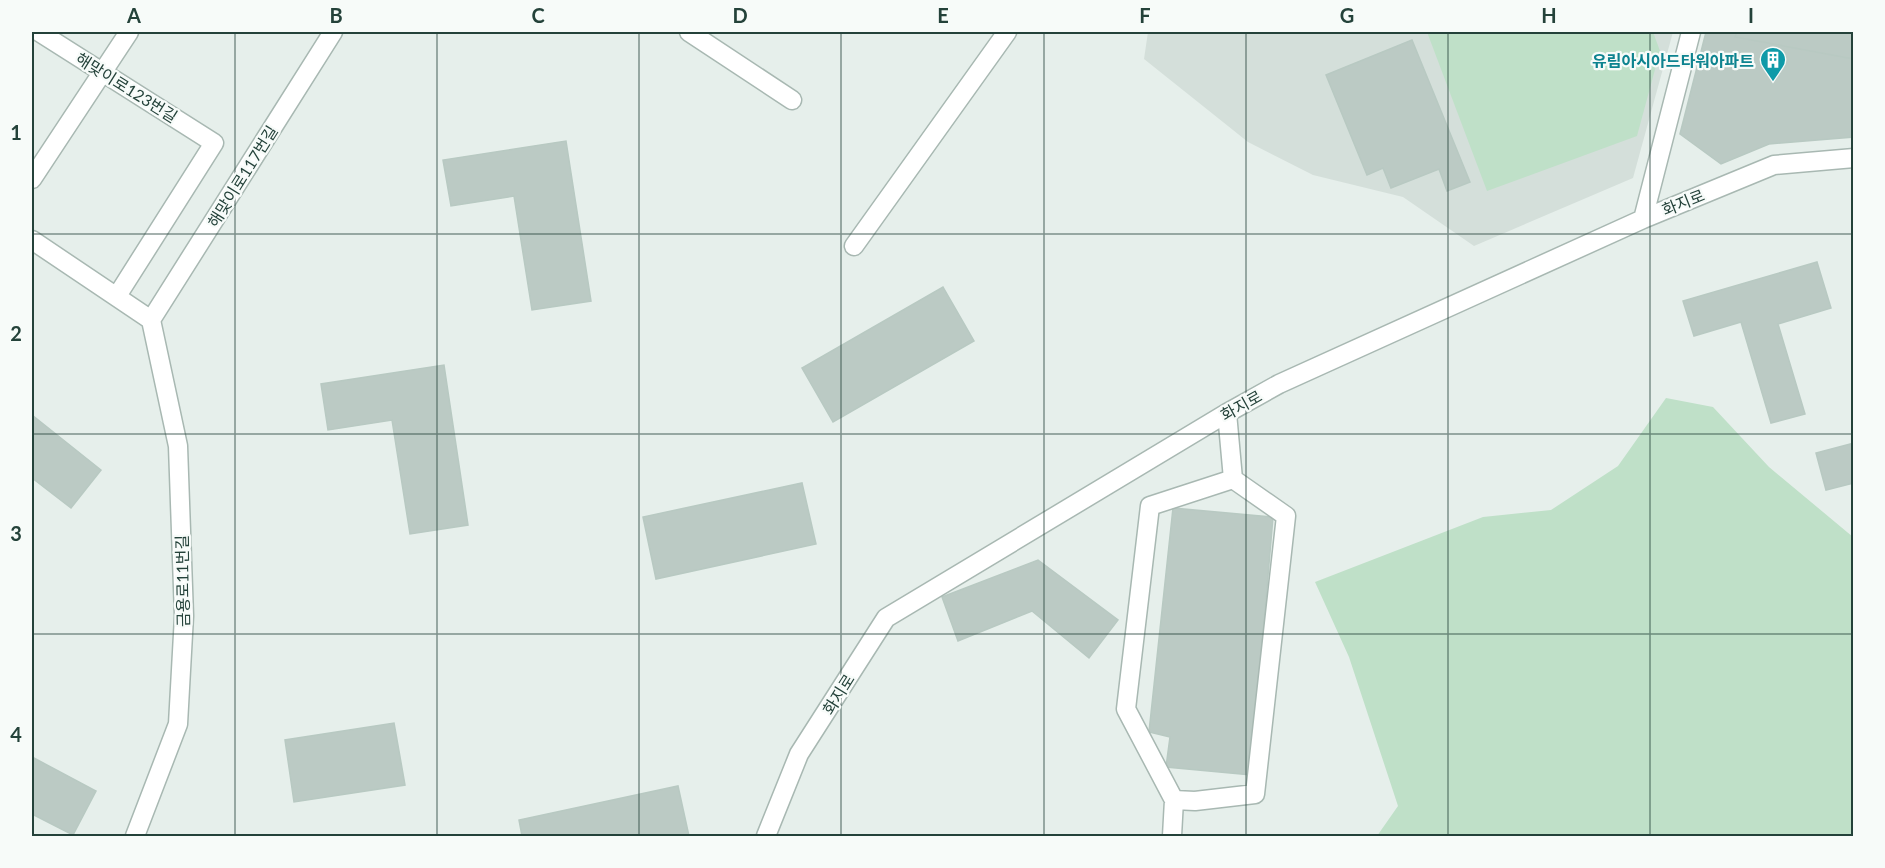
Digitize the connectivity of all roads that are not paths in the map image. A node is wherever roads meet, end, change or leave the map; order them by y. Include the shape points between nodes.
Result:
1 (39, 32) edge
2 (129, 32) edge
3 (333, 32) edge
4 (691, 32) edge
5 (1007, 32) edge
6 (1691, 32) edge
7 (102, 72) junction
8 (792, 100) dead end
9 (1854, 158) edge
10 (32, 179) edge
11 (1643, 219) junction
12 (32, 240) edge
13 (854, 246) dead end
14 (117, 296) junction
15 (151, 320) junction
16 (1227, 412) junction
17 (1233, 479) junction
18 (1174, 800) junction
19 (135, 837) edge
20 (766, 837) edge
21 (1172, 837) edge

1 - 7 street, 해맞이로123번길
2 - 7 street
3 - 15 street, 해맞이로117번길
4 - 8 street
5 - 13 street
6 - 11 street
7 - 10 street
7 - 14 street, 해맞이로123번길 via 214,143
9 - 11 street, 화지로 via 1774,165
11 - 16 street, 화지로 via 1279,384
12 - 14 street
14 - 15 street
15 - 19 street, 금용로11번길 via 178,446 184,616 178,724
16 - 17 street
16 - 20 street, 화지로 via 886,618 799,754
17 - 18 street via 1150,506 1126,709
17 - 18 street via 1286,516 1255,794
18 - 21 street

